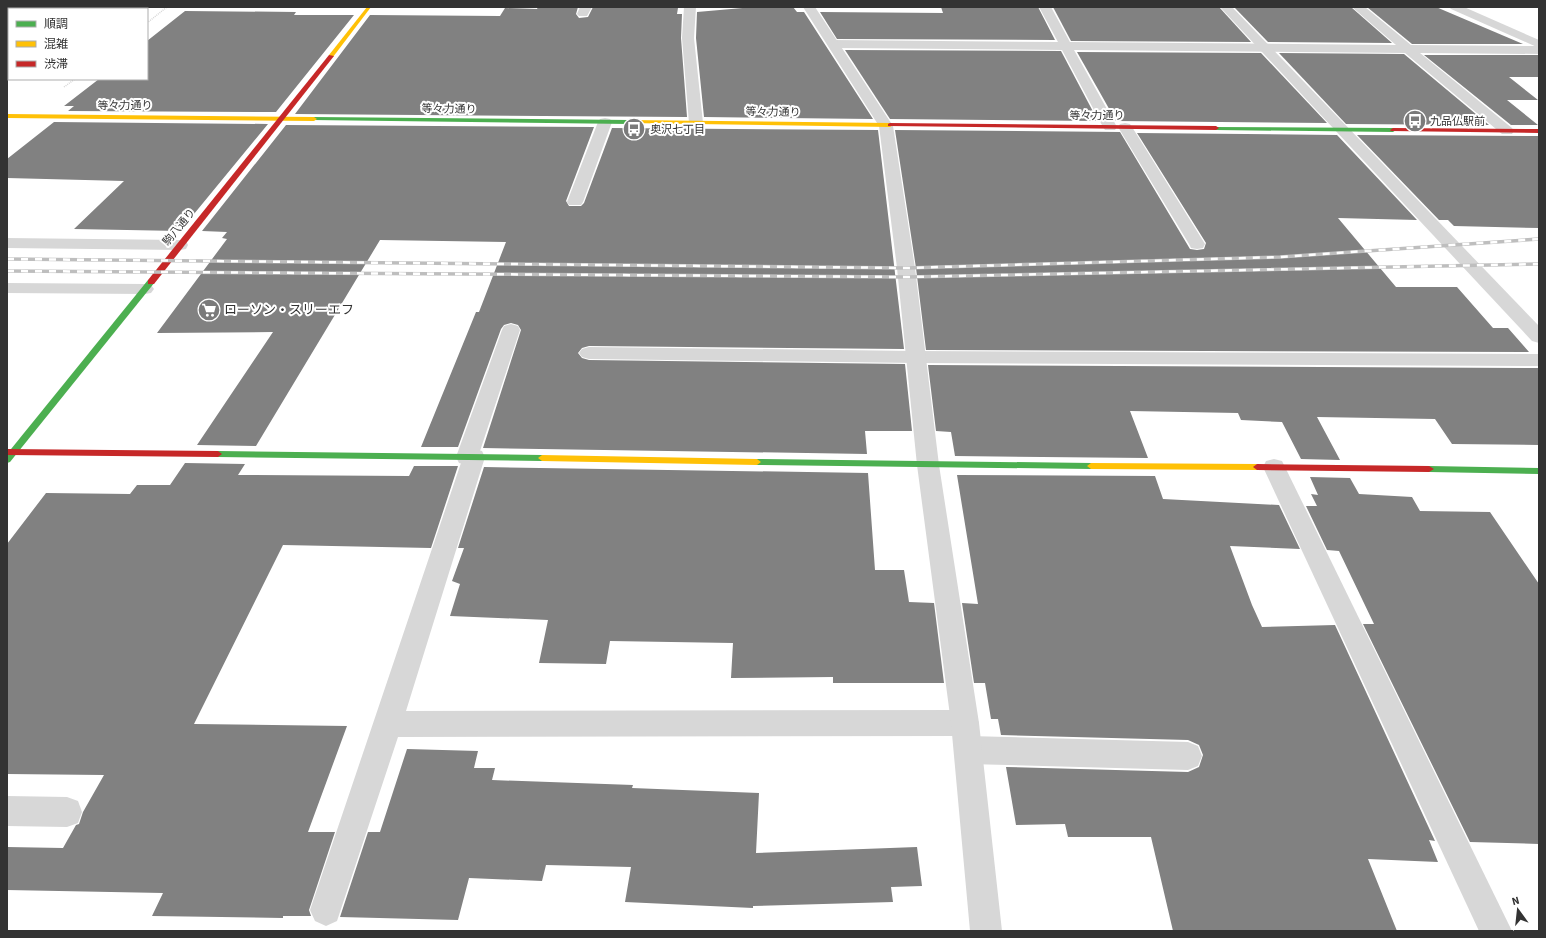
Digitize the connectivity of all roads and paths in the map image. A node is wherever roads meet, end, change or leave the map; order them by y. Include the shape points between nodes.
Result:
1 (167, 7) edge
2 (369, 7) edge
3 (690, 7) edge
4 (809, 7) edge
5 (1045, 7) edge
6 (1226, 7) edge
7 (1358, 7) edge
8 (1455, 7) edge
9 (148, 22) edge
10 (833, 44) junction
11 (1539, 44) edge
12 (1066, 46) junction
13 (1267, 48) junction
14 (1410, 49) junction
15 (1539, 50) edge
16 (7, 116) edge
17 (281, 119) junction
18 (605, 122) junction
19 (696, 124) junction
20 (886, 126) junction
21 (1118, 127) junction
22 (1341, 128) junction
23 (1507, 130) junction
24 (1539, 131) edge
25 (575, 202) dead end
26 (7, 243) edge
27 (1196, 244) dead end
28 (180, 245) junction
29 (7, 288) edge
30 (144, 289) junction
31 (511, 330) dead end
32 (1539, 337) edge
33 (589, 353) dead end
34 (915, 357) junction
35 (1539, 360) edge
36 (10, 452) edge
37 (470, 457) junction
38 (7, 460) edge
39 (928, 465) junction
40 (1274, 467) junction
41 (1539, 471) edge
42 (388, 724) junction
43 (966, 736) junction
44 (1188, 756) dead end
45 (7, 811) edge
46 (66, 812) dead end
47 (326, 910) dead end
48 (986, 931) edge
49 (1496, 931) edge

1 - 9 path
2 - 17 street, 駒八通り
3 - 19 street via 688,38
4 - 10 street
5 - 12 street
6 - 13 street
7 - 14 street
8 - 11 street
10 - 12 street
10 - 20 street
12 - 13 street
12 - 21 street
13 - 14 street
13 - 22 street
14 - 15 street
14 - 23 street
16 - 17 street, 等々力通り
17 - 18 street, 等々力通り
17 - 28 street, 駒八通り
18 - 19 street, 等々力通り
18 - 25 street
19 - 20 street, 等々力通り
20 - 21 street, 等々力通り
20 - 34 street via 906,268
21 - 22 street, 等々力通り
21 - 27 street
22 - 23 street, 等々力通り
22 - 32 street
23 - 24 street, 等々力通り
26 - 28 street
28 - 30 street, 駒八通り
29 - 30 street
30 - 36 street, 駒八通り
31 - 37 street
33 - 34 street
34 - 35 street
34 - 39 street
36 - 37 street
36 - 38 street, 駒八通り
37 - 39 street
37 - 42 street
39 - 40 street
39 - 43 street
40 - 41 street
40 - 49 street
42 - 43 street
42 - 47 street
43 - 44 street
43 - 48 street
45 - 46 street

